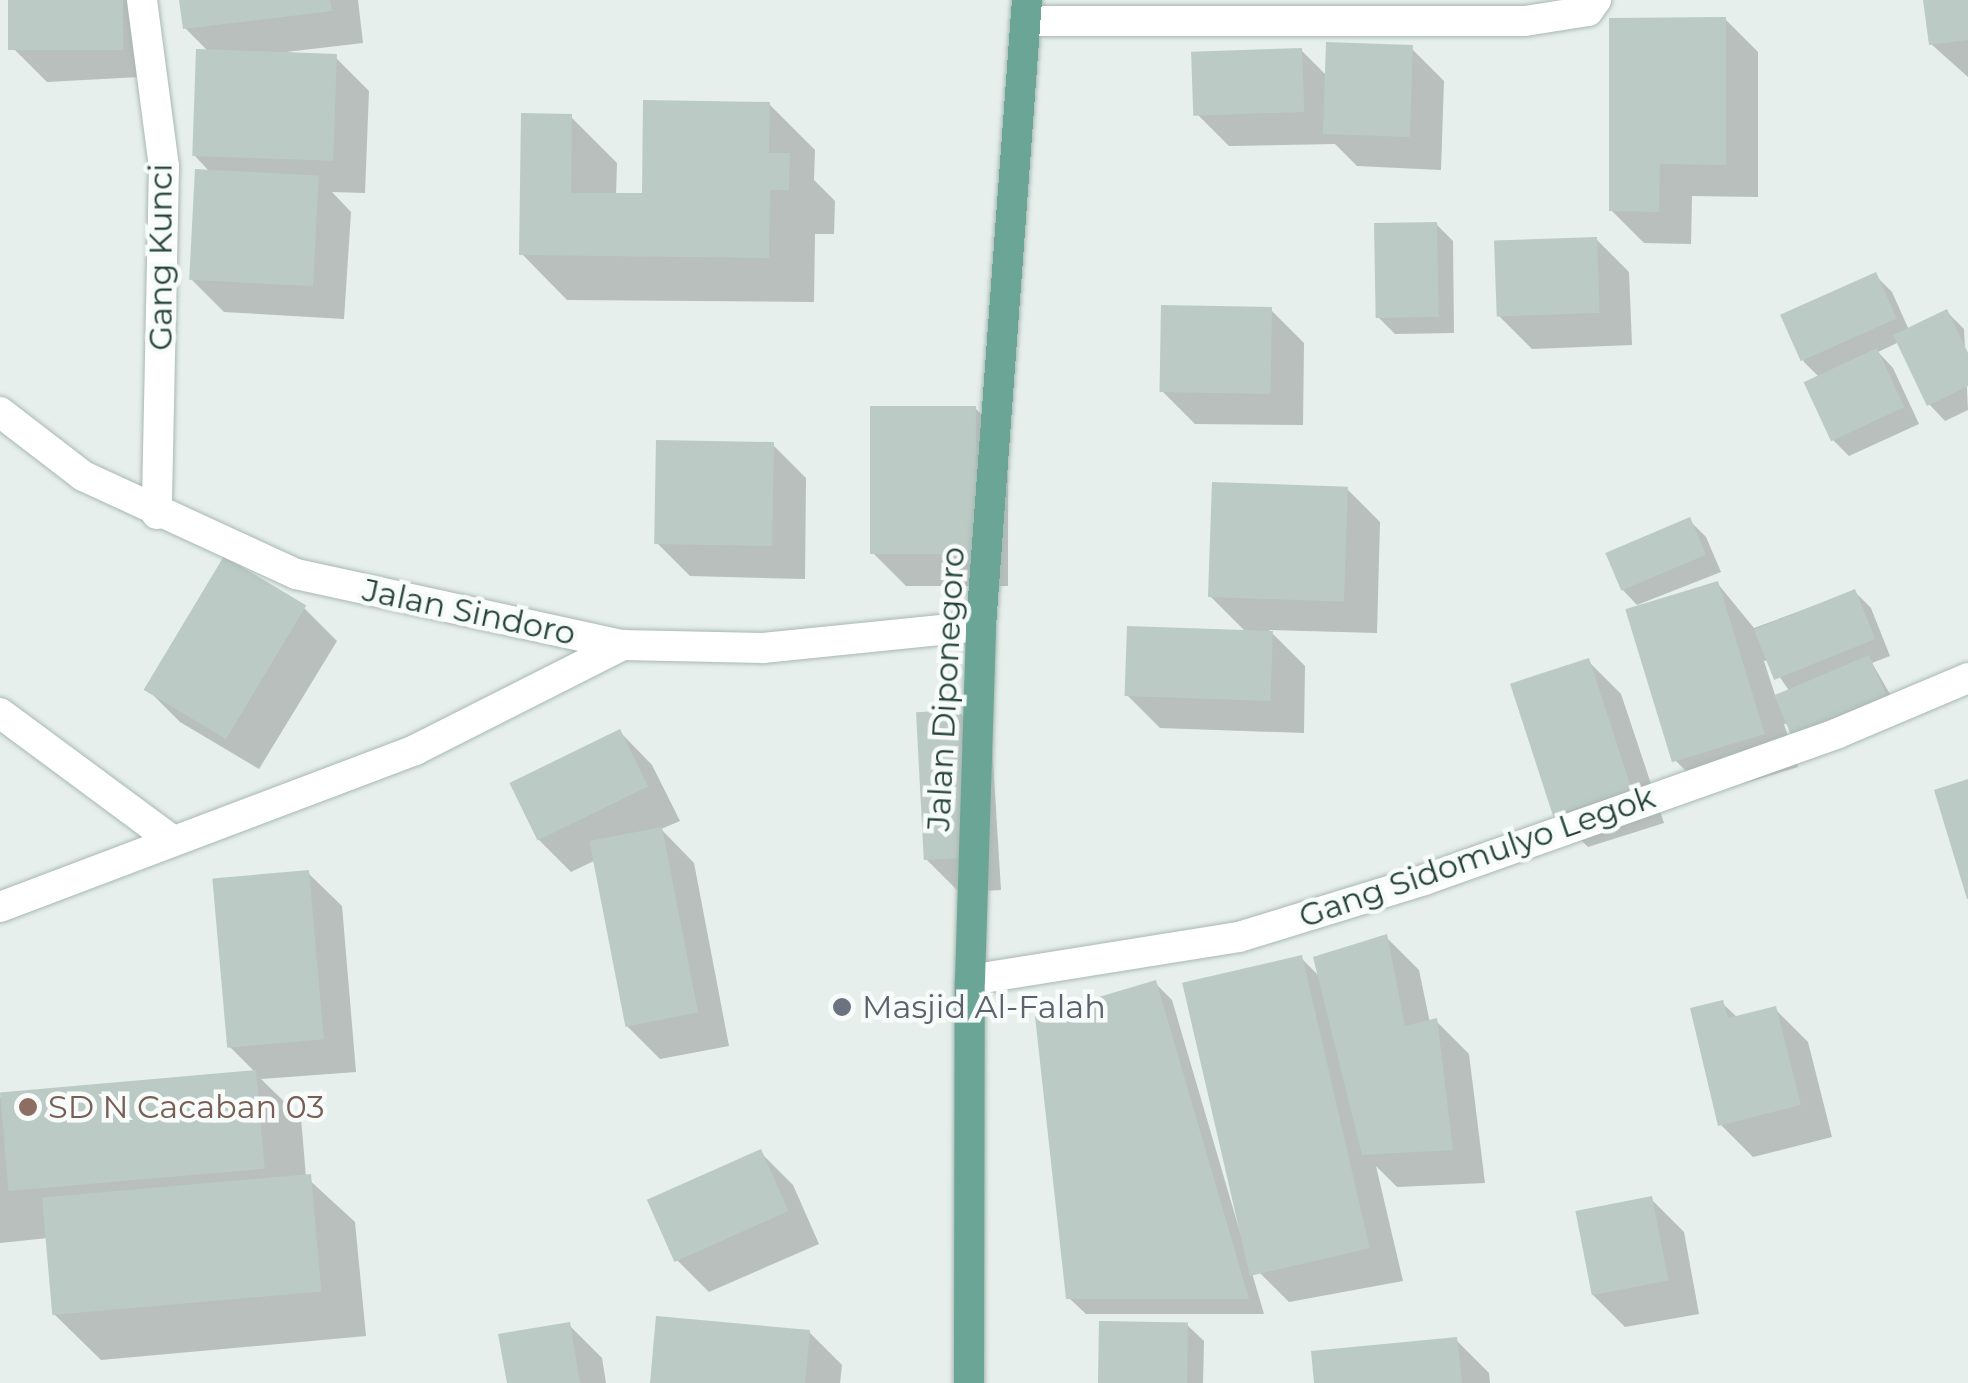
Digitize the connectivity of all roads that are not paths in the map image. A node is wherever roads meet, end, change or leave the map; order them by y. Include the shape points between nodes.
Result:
1 (142, 0) edge
2 (1596, 0) edge
3 (1026, 10) edge
4 (0, 412) edge
5 (156, 514) junction
6 (981, 626) junction
7 (622, 646) junction
8 (1968, 678) edge
9 (0, 714) edge
10 (170, 839) junction
11 (0, 908) edge
12 (970, 980) junction
13 (969, 1383) edge

1 - 5 street, Gang Kunci via 164,166
2 - 3 street via 1588,11 1525,20
3 - 6 main road, Jalan Diponegoro
4 - 5 street, Jalan Sindoro via 83,476
5 - 7 street, Jalan Sindoro via 296,574
6 - 7 street, Jalan Sindoro via 763,648
6 - 12 main road, Jalan Diponegoro
7 - 10 street via 416,750
8 - 12 street, Gang Sidomulyo Legok via 1838,733 1424,880 1257,931
9 - 10 street
10 - 11 street
12 - 13 main road, Jalan Diponegoro

